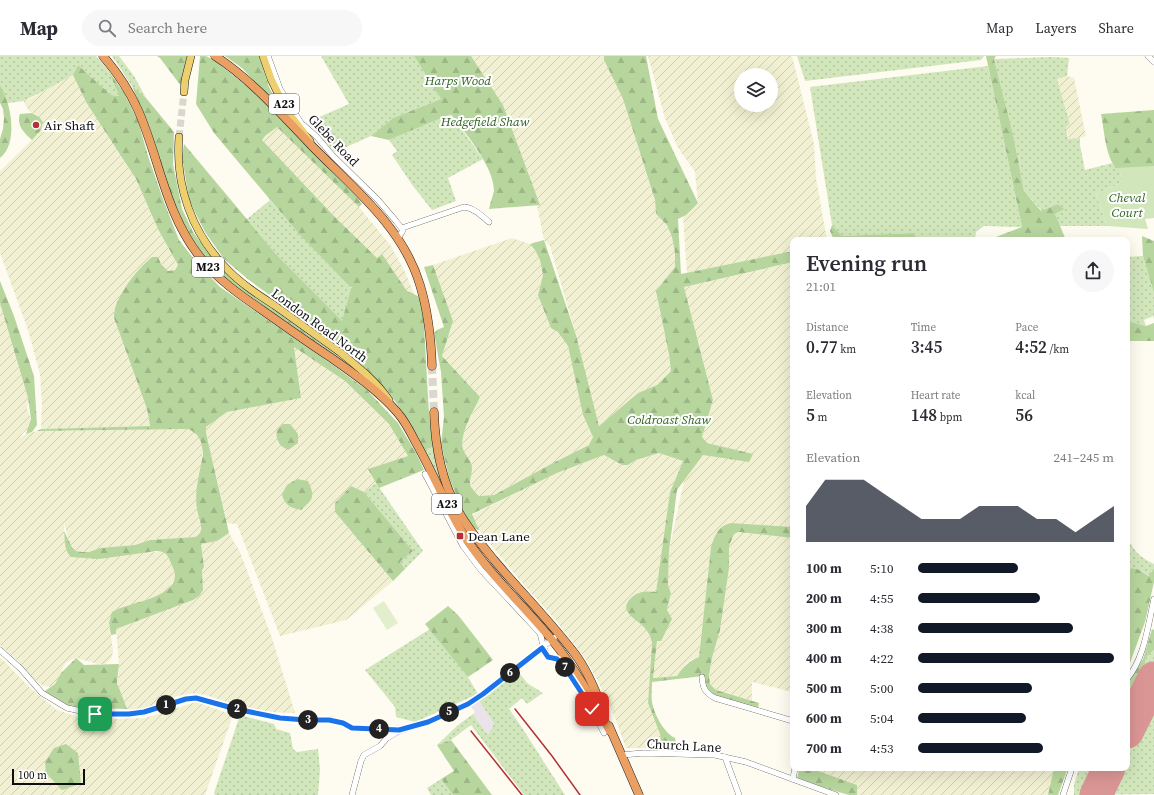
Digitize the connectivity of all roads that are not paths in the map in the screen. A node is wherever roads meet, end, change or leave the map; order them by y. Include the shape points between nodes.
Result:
1 (103, 56) edge
2 (191, 56) edge
3 (215, 56) edge
4 (263, 56) edge
5 (268, 56) edge
6 (1148, 56) edge
7 (1154, 62) edge
8 (184, 92) tunnel mouth
9 (179, 137) tunnel mouth
10 (314, 148) junction
11 (489, 222) dead end
12 (402, 228) junction
13 (398, 238) junction
14 (432, 366) tunnel mouth
15 (398, 412) junction
16 (434, 412) tunnel mouth
17 (425, 474) dead end
18 (1154, 599) edge
19 (539, 628) junction
20 (559, 635) junction
21 (552, 640) junction
22 (542, 648) junction
23 (0, 650) edge
24 (702, 676) dead end
25 (1130, 676) edge
26 (575, 677) junction
27 (790, 720) edge
28 (399, 730) junction
29 (607, 732) junction
30 (621, 755) junction
31 (725, 757) junction
32 (794, 771) edge
33 (1071, 771) edge
34 (793, 780) junction
35 (352, 795) edge
36 (639, 795) edge
37 (739, 795) edge
38 (836, 795) edge
39 (1063, 795) edge

1 - 15 highway, M23 via 133,100 174,214 201,258 238,294 346,368
2 - 8 main road
3 - 10 highway via 259,91
4 - 10 main road, A23 via 284,105
5 - 12 street, Glebe Road via 280,88 301,123 378,200
6 - 7 street
9 - 15 main road, London Road North / A23 via 178,162 185,198 198,231 214,255 244,285 341,352 385,395
10 - 13 highway, A23 via 372,206
11 - 12 street via 477,212 464,207
12 - 13 street
13 - 14 highway, A23 via 410,259 424,297
15 - 19 highway, London Road North / A23 via 420,448 466,538
16 - 20 highway, A23 via 442,468 459,512 508,578
17 - 19 street, London Road North via 463,546 482,570
18 - 25 street via 1142,649
19 - 21 highway, London Road North / A23
19 - 22 street via 543,641
20 - 21 street
20 - 29 highway, A23 via 575,654 593,685
21 - 22 street
21 - 26 highway, A23
22 - 26 street via 548,657 557,659
22 - 28 street via 468,704 428,722
23 - 28 street via 42,693 67,708 95,714 144,712 196,698 280,718 329,720 352,728
24 - 27 street via 703,688 707,694
26 - 29 highway, A23
28 - 35 street via 364,755
29 - 30 highway, A23
30 - 31 street, Church Lane via 697,754
30 - 36 highway, A23
31 - 34 street, Church Lane
31 - 37 street
32 - 34 street
33 - 39 street
34 - 38 street, Church Lane

